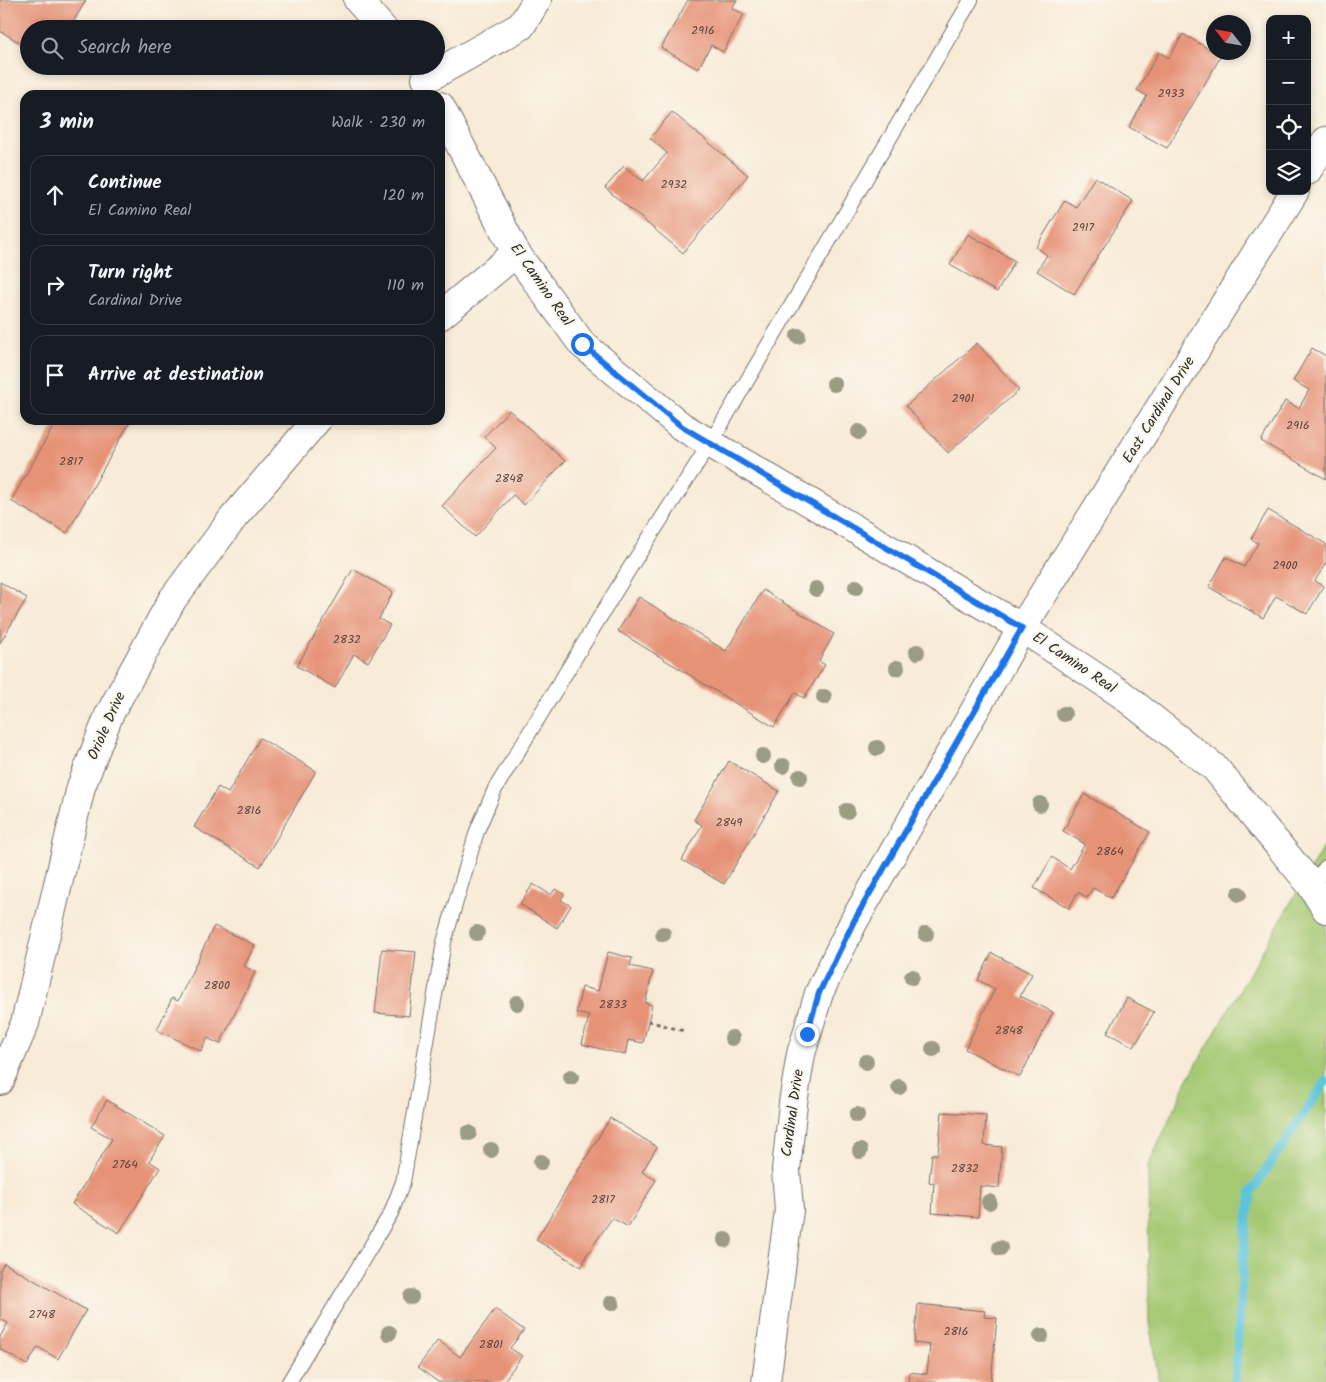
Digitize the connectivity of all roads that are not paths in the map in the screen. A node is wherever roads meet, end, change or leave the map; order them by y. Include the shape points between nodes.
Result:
1 (358, 0) edge
2 (537, 0) edge
3 (971, 0) edge
4 (375, 20) edge
5 (445, 69) edge
6 (445, 116) edge
7 (1326, 141) edge
8 (1311, 165) edge
9 (1293, 195) edge
10 (516, 253) junction
11 (445, 312) edge
12 (312, 425) edge
13 (710, 442) junction
14 (1022, 628) junction
15 (1319, 876) edge
16 (1326, 909) edge
17 (0, 1081) edge
18 (289, 1382) edge
19 (766, 1382) edge

1 - 4 street
2 - 5 street via 521,26
3 - 13 lane
6 - 10 street, El Camino Real
7 - 8 street
9 - 14 street, East Cardinal Drive
10 - 11 street
10 - 13 street, El Camino Real via 582,344 681,426
12 - 17 street, Oriole Drive via 234,517 172,600 109,715 81,787 25,1023
13 - 14 street, El Camino Real
13 - 18 lane via 495,789 477,830 444,942 403,1182 391,1213
14 - 15 street, El Camino Real via 1120,693 1215,768
14 - 19 street, Cardinal Drive via 854,921 819,993 801,1054 793,1103 786,1170 789,1210
15 - 16 street, El Camino Real

